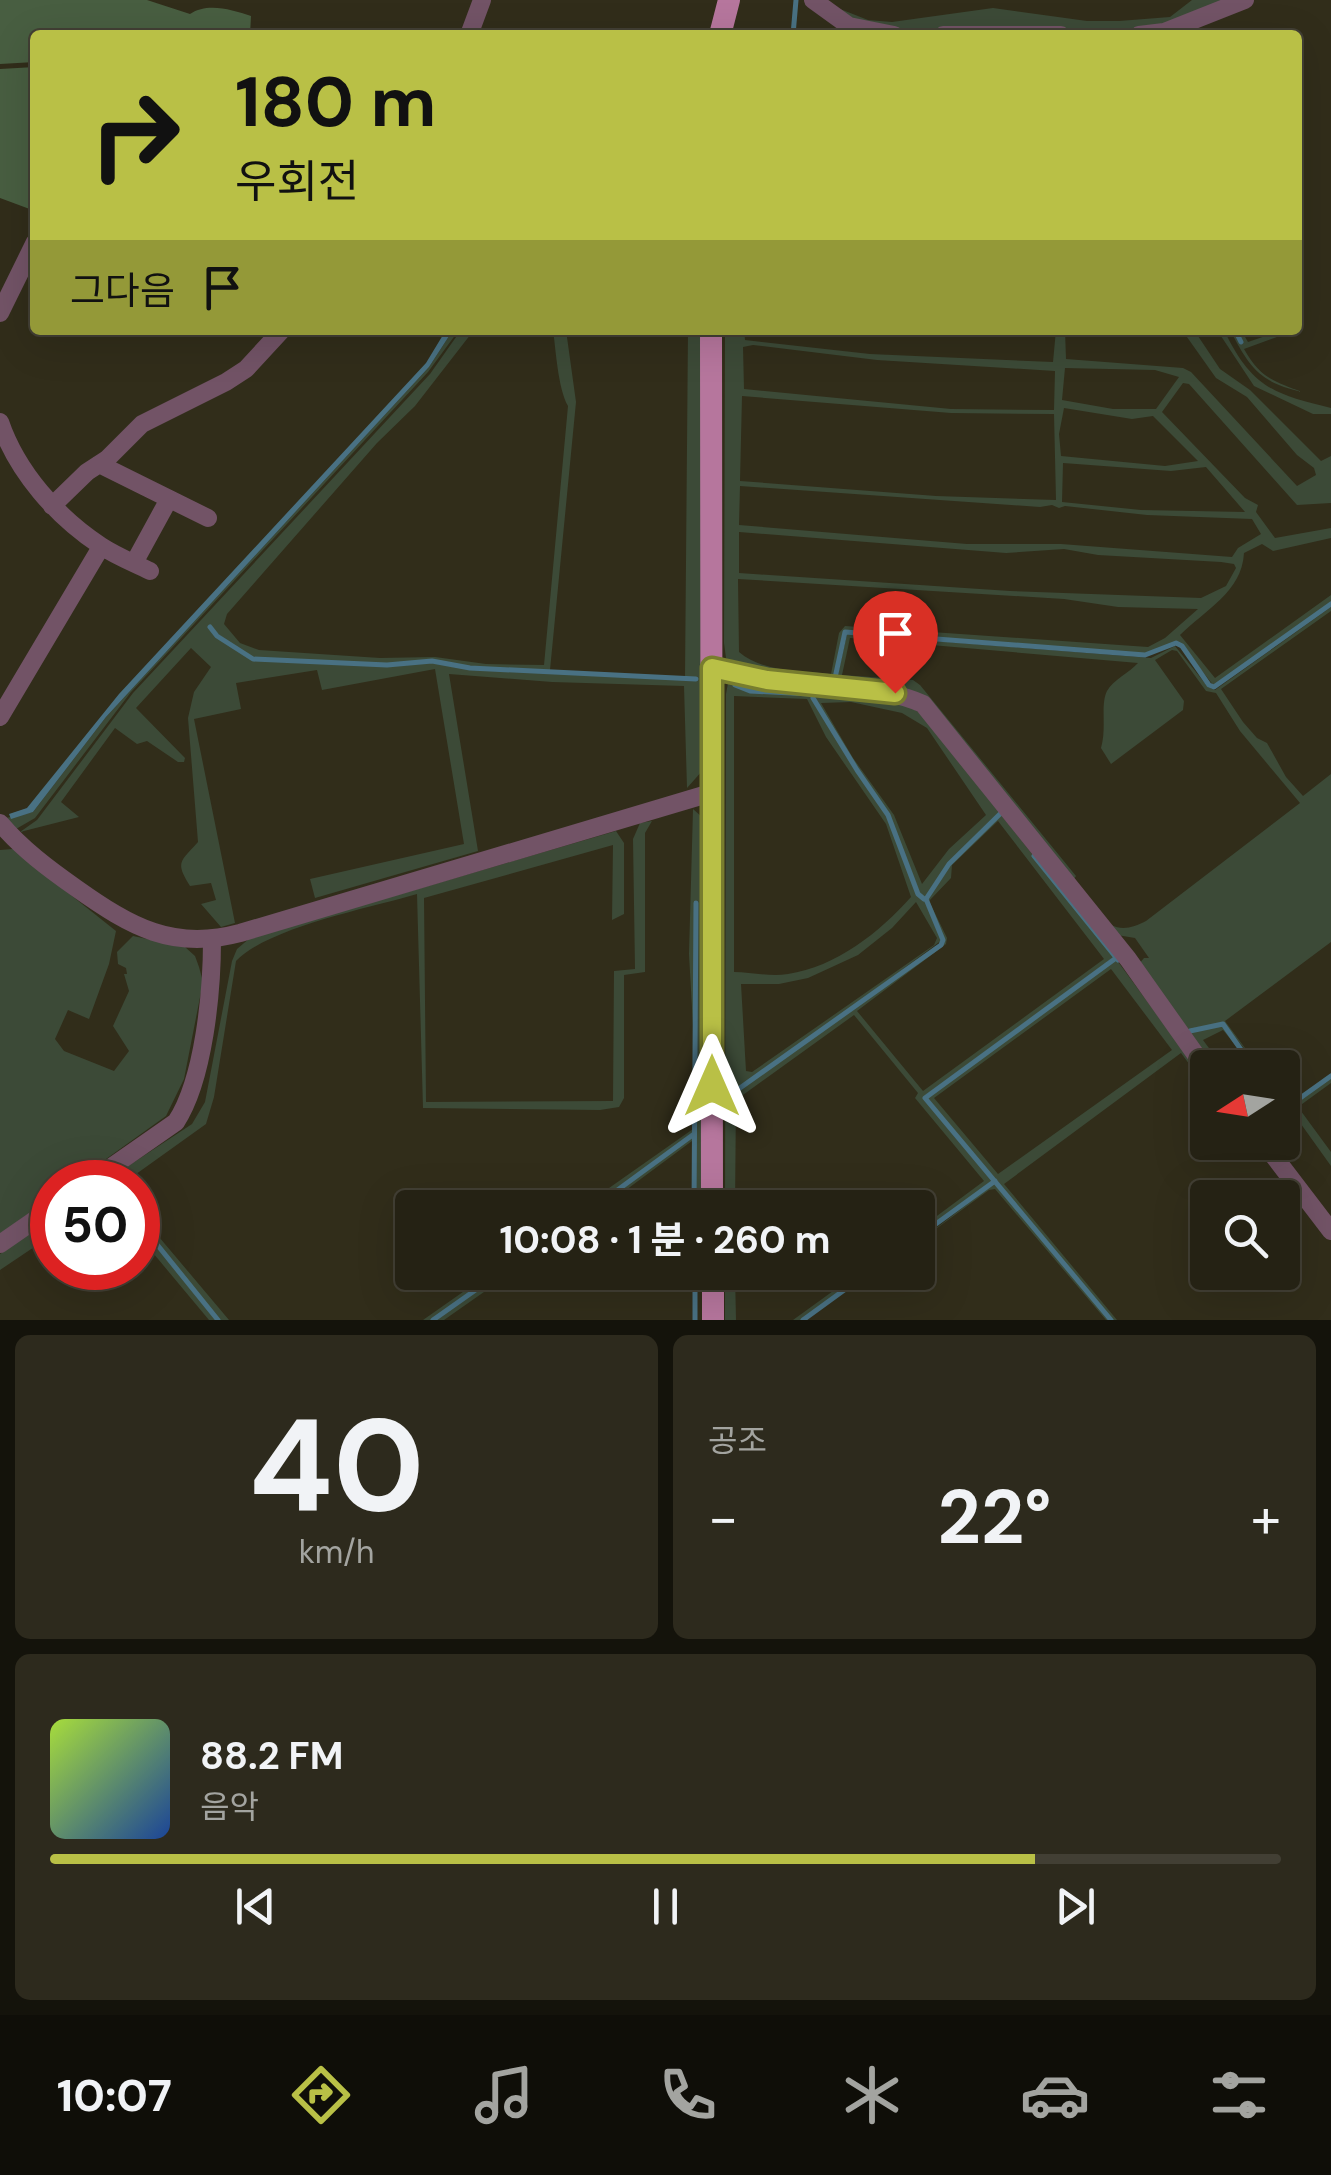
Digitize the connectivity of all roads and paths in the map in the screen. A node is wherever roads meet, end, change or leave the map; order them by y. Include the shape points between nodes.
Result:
1 (482, 0) edge
2 (729, 0) edge
3 (813, 0) edge
4 (1244, 0) edge
5 (471, 30) edge
6 (721, 30) edge
7 (869, 30) edge
8 (1170, 30) edge
9 (30, 252) edge
10 (0, 313) edge
11 (277, 335) edge
12 (711, 335) edge
13 (0, 422) edge
14 (99, 464) junction
15 (169, 499) junction
16 (52, 506) junction
17 (208, 518) dead end
18 (101, 546) junction
19 (712, 668) junction
20 (0, 717) edge
21 (714, 792) junction
22 (3, 830) edge
23 (212, 940) junction
24 (1192, 1050) edge
25 (122, 1160) edge
26 (1277, 1160) edge
27 (712, 1190) edge
28 (30, 1223) edge
29 (1331, 1231) edge
30 (0, 1244) edge
31 (713, 1290) edge
32 (713, 1320) edge

1 - 5 street
2 - 6 main road
3 - 7 street via 849,26
4 - 8 street
9 - 10 street
11 - 14 street via 246,369 152,418
12 - 19 main road
13 - 16 street via 25,472
14 - 15 street
14 - 16 street
15 - 17 street
15 - 18 street via 142,567
16 - 18 street
18 - 20 street
19 - 21 main road
19 - 24 street via 895,693 922,704 1128,959
21 - 23 street
21 - 27 main road
22 - 23 street via 133,926 165,937
23 - 25 street via 206,1026 185,1107 176,1122
26 - 29 street
28 - 30 street
31 - 32 main road

